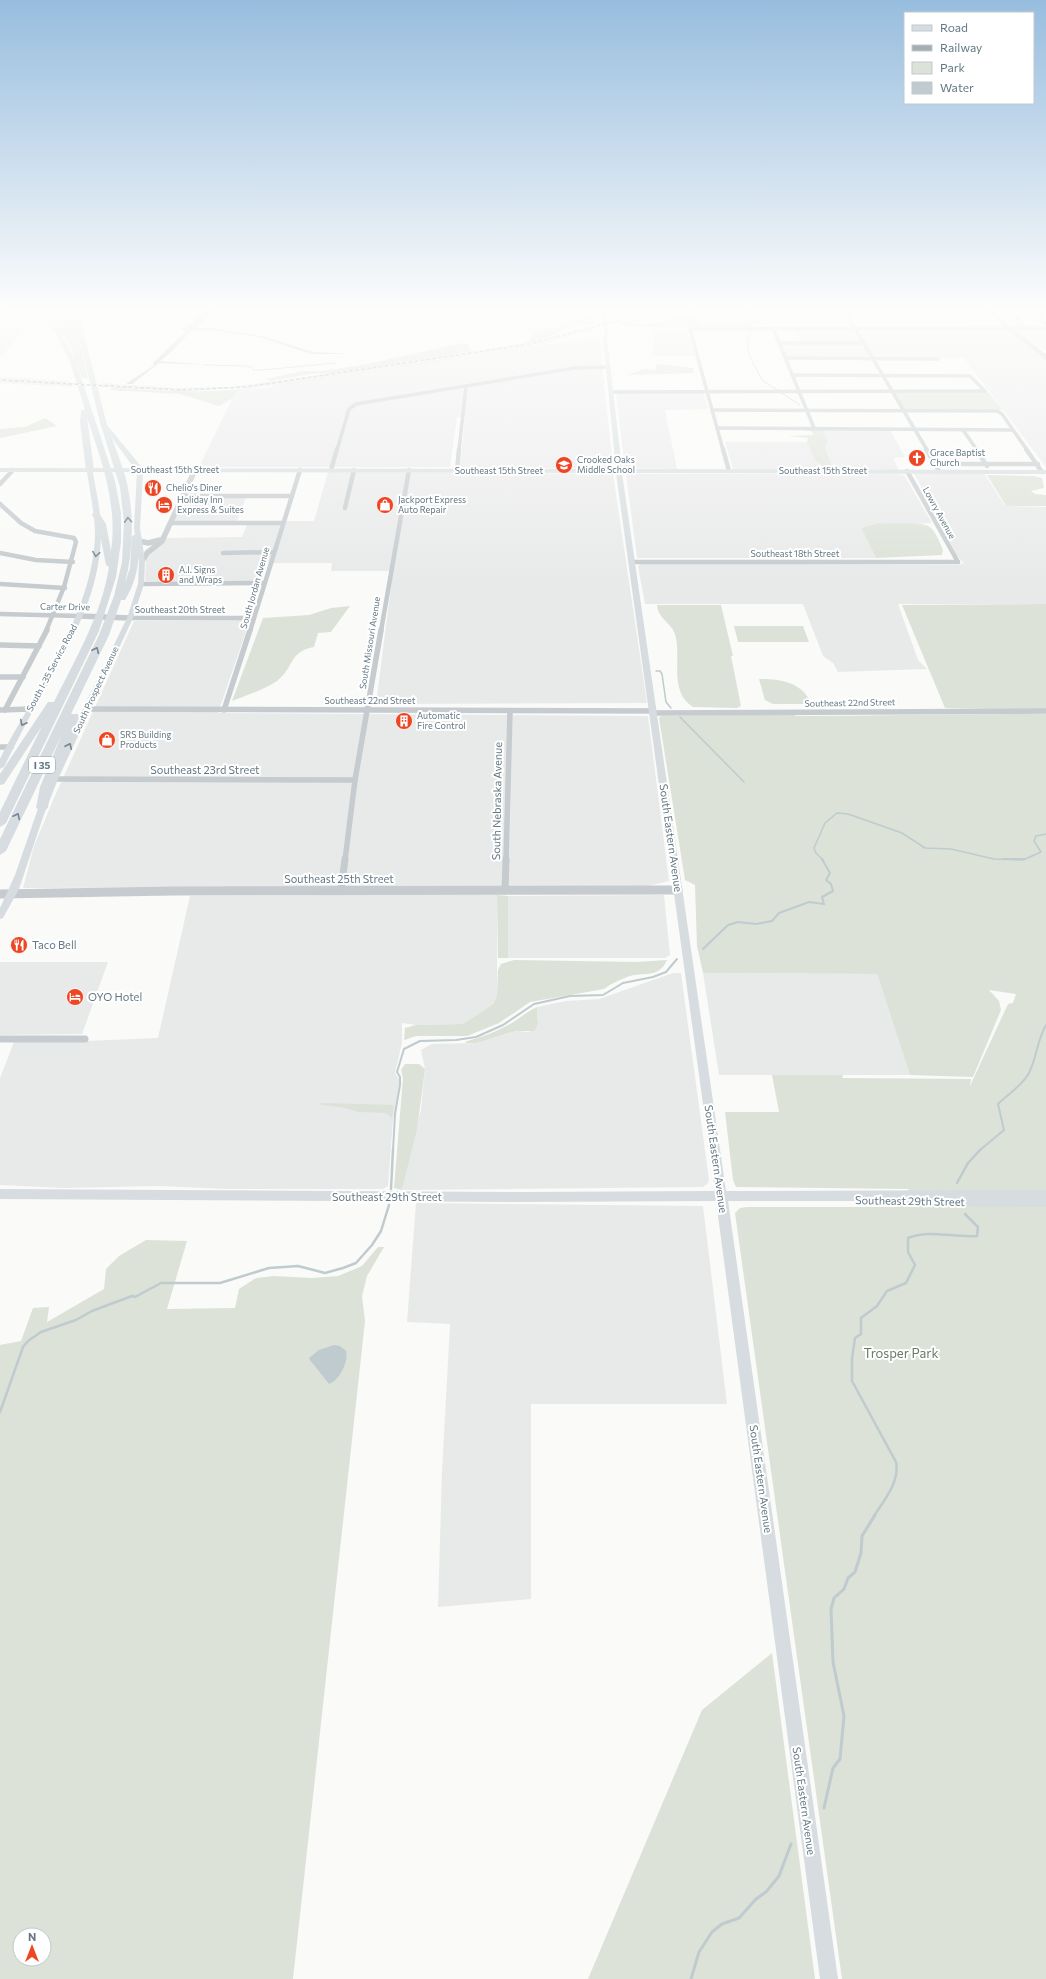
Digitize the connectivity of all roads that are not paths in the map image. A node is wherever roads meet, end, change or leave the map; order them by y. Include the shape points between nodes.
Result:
1 (84, 399) joint
2 (97, 399) edge
3 (380, 399) edge
4 (464, 399) edge
5 (612, 399) edge
6 (710, 399) edge
7 (802, 399) edge
8 (897, 399) edge
9 (712, 410) junction
10 (807, 410) junction
11 (903, 410) junction
12 (103, 422) junction
13 (717, 428) junction
14 (814, 428) junction
15 (914, 430) junction
16 (963, 430) junction
17 (1013, 430) junction
18 (985, 463) junction
19 (934, 464) junction
20 (1038, 464) junction
21 (0, 470) edge
22 (13, 470) junction
23 (90, 470) junction
24 (140, 470) junction
25 (195, 470) junction
26 (300, 470) junction
27 (331, 470) junction
28 (354, 470) junction
29 (409, 470) junction
30 (456, 471) junction
31 (619, 471) junction
32 (729, 471) junction
33 (907, 471) junction
34 (939, 471) junction
35 (991, 472) junction
36 (1044, 472) edge
37 (0, 484) edge
38 (183, 496) junction
39 (292, 496) junction
40 (0, 504) edge
41 (345, 508) dead end
42 (96, 515) junction
43 (170, 523) junction
44 (283, 523) junction
45 (137, 528) junction
46 (162, 538) junction
47 (139, 541) junction
48 (273, 552) junction
49 (0, 553) edge
50 (223, 553) dead end
51 (142, 561) junction
52 (73, 562) junction
53 (632, 562) junction
54 (958, 562) joint
55 (112, 577) junction
56 (264, 583) junction
57 (0, 584) edge
58 (141, 584) junction
59 (65, 588) junction
60 (112, 613) junction
61 (0, 614) edge
62 (55, 615) junction
63 (79, 616) junction
64 (130, 618) junction
65 (254, 618) junction
66 (0, 646) edge
67 (40, 646) junction
68 (0, 677) edge
69 (23, 677) junction
70 (72, 677) junction
71 (83, 678) junction
72 (30, 709) junction
73 (87, 709) junction
74 (3, 710) edge
75 (224, 710) junction
76 (368, 710) junction
77 (510, 711) junction
78 (1046, 711) edge
79 (653, 712) junction
80 (0, 747) edge
81 (10, 747) junction
82 (0, 767) edge
83 (54, 779) junction
84 (355, 780) junction
85 (0, 782) edge
86 (42, 808) junction
87 (0, 823) edge
88 (0, 851) edge
89 (678, 890) junction
90 (341, 891) junction
91 (505, 891) junction
92 (0, 894) edge
93 (13, 894) junction
94 (0, 916) edge
95 (0, 1039) edge
96 (85, 1039) dead end
97 (0, 1194) edge
98 (1046, 1195) edge
99 (721, 1196) junction
100 (773, 1196) junction
101 (1046, 1202) edge
102 (829, 1979) edge

1 - 23 highway via 83,422
1 - 55 highway, I 35 via 116,498 118,527
2 - 12 highway, I 35
3 - 27 street via 363,402 352,406 348,411
4 - 30 street
5 - 31 main road, South Eastern Avenue
6 - 9 street
7 - 10 street
8 - 11 street
9 - 10 street
9 - 13 street
10 - 11 street
10 - 14 street
11 - 15 street
11 - 17 street via 997,411
12 - 24 highway
60 -> 12 highway, I 35 via 124,570 128,522 124,487
13 - 14 street
13 - 32 street
14 - 15 street
15 - 16 street
15 - 19 street
16 - 17 street
16 - 18 street
17 - 20 street
18 - 19 street
18 - 20 street
18 - 35 street
19 - 34 street
20 - 36 street
21 - 22 main road, Southeast 15th Street
22 - 23 main road, Southeast 15th Street
22 - 37 street
23 - 24 main road, Southeast 15th Street
23 - 42 main road, South I-35 Service Road
24 - 25 main road, Southeast 15th Street
24 - 45 main road
25 - 26 main road, Southeast 15th Street
25 - 38 street
26 - 27 main road, Southeast 15th Street
26 - 39 street, South Jordan Avenue
27 - 28 main road, Southeast 15th Street
28 - 29 main road, Southeast 15th Street
28 - 41 street
29 - 30 main road, Southeast 15th Street
29 - 76 street, South Missouri Avenue
30 - 31 main road, Southeast 15th Street
31 - 32 main road, Southeast 15th Street
31 - 53 main road, South Eastern Avenue
32 - 33 main road, Southeast 15th Street
33 - 34 main road, Southeast 15th Street
33 - 54 street, Lowry Avenue
34 - 35 main road, Southeast 15th Street
35 - 36 main road, Southeast 15th Street
38 - 39 street
38 - 43 street
39 - 44 street, South Jordan Avenue
40 - 52 street via 21,523 35,531 74,538 76,542
42 - 55 highway via 102,524
42 -> 63 main road, South I-35 Service Road via 97,549
43 - 44 street
43 - 46 street
44 - 48 street, South Jordan Avenue
45 - 47 main road
45 - 60 highway via 136,561 132,582
46 - 47 street via 152,543
46 - 51 street via 161,543 147,553
47 - 51 main road
48 - 50 street
48 - 56 street, South Jordan Avenue
49 - 52 street via 36,560
51 - 58 main road, South Prospect Avenue
52 - 59 street
53 - 54 street, Southeast 18th Street
53 - 79 main road, South Eastern Avenue
55 - 70 highway, I 35 via 94,632
56 - 58 street
56 - 65 street, South Jordan Avenue
57 - 59 street
58 - 64 main road, South Prospect Avenue
59 - 62 street
71 -> 60 highway, I 35
61 - 62 street, Carter Drive
62 - 63 street, Carter Drive
62 - 67 street
63 - 64 street, Carter Drive
63 - 72 main road, South I-35 Service Road
64 - 65 street, Southeast 20th Street
64 - 73 main road, South Prospect Avenue
65 - 75 street, South Jordan Avenue
66 - 67 street
67 - 69 street
68 - 69 street
69 - 74 street
70 - 85 highway via 36,725
70 - 87 highway, I 35
71 - 86 highway via 78,708 43,792
88 -> 71 highway, I 35
72 - 74 street
72 -> 81 main road, South I-35 Service Road
73 - 75 street, Southeast 22nd Street
83 -> 73 main road, South Prospect Avenue
75 - 76 street, Southeast 22nd Street
76 - 77 street, Southeast 22nd Street
76 - 84 street, South Missouri Avenue
77 - 79 street, Southeast 22nd Street
77 - 91 street, South Nebraska Avenue
78 - 79 street, Southeast 22nd Street via 905,711 865,714
79 - 89 main road, South Eastern Avenue
80 - 81 street
81 - 82 main road, South I-35 Service Road
83 - 84 street, Southeast 23rd Street
83 - 86 main road, South Prospect Avenue
84 - 90 street, South Missouri Avenue
86 - 93 main road, South Prospect Avenue
89 - 91 street, Southeast 25th Street
89 - 99 main road, South Eastern Avenue
90 - 91 street, Southeast 25th Street
90 - 93 street, Southeast 25th Street
92 - 93 street, Southeast 25th Street
93 - 94 main road, South Prospect Avenue
95 - 96 street
97 - 99 main road, Southeast 29th Street
98 - 100 main road, Southeast 29th Street
99 - 100 main road, Southeast 29th Street
99 - 102 main road, South Eastern Avenue
100 - 101 main road, Southeast 29th Street via 909,1202

